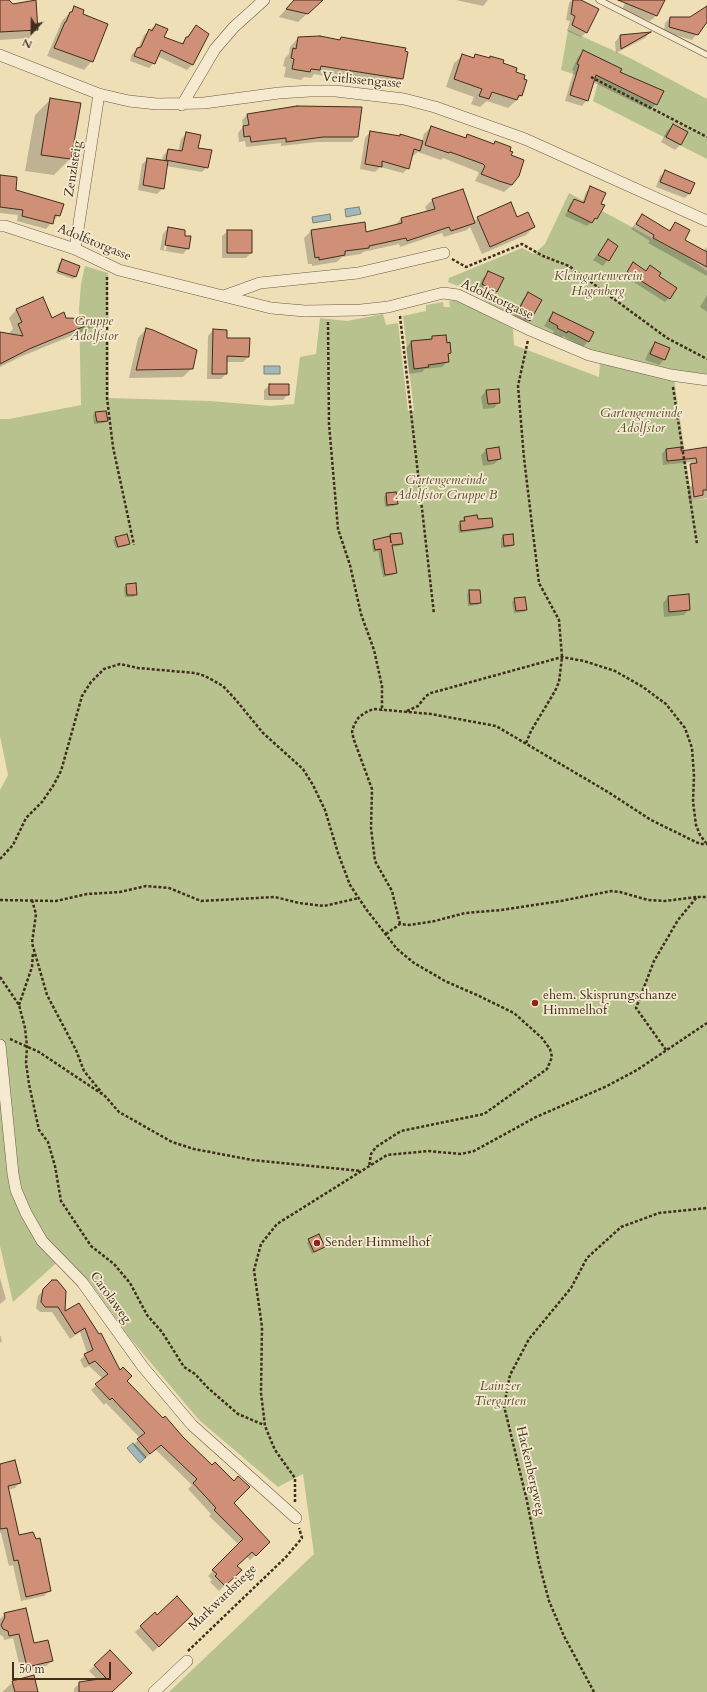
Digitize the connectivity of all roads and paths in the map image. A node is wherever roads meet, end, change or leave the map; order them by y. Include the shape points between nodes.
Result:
1 (264, 0) edge
2 (599, 0) edge
3 (707, 55) edge
4 (0, 56) edge
5 (591, 77) dead end
6 (99, 94) junction
7 (182, 105) junction
8 (707, 137) edge
9 (707, 221) edge
10 (0, 226) edge
11 (75, 249) junction
12 (444, 253) joint
13 (107, 272) dead end
14 (224, 296) junction
15 (397, 304) junction
16 (328, 311) junction
17 (530, 330) junction
18 (707, 359) edge
19 (707, 380) edge
20 (673, 386) dead end
21 (134, 544) dead end
22 (697, 544) dead end
23 (434, 614) dead end
24 (562, 656) junction
25 (382, 711) junction
26 (407, 711) junction
27 (526, 743) junction
28 (707, 843) edge
29 (0, 859) edge
30 (697, 897) junction
31 (359, 898) junction
32 (707, 898) edge
33 (0, 900) edge
34 (32, 900) junction
35 (400, 924) junction
36 (386, 934) junction
37 (33, 950) junction
38 (0, 977) edge
39 (19, 1006) junction
40 (707, 1023) edge
41 (2, 1041) edge
42 (27, 1046) junction
43 (666, 1050) junction
44 (105, 1096) junction
45 (369, 1167) junction
46 (362, 1171) junction
47 (707, 1208) edge
48 (265, 1426) junction
49 (296, 1518) junction
50 (185, 1658) joint
51 (154, 1692) edge
52 (594, 1692) edge

1 - 7 street via 221,40
2 - 3 lane
4 - 6 street, Veitlissengasse
5 - 8 path
6 - 7 street, Veitlissengasse via 143,103
6 - 11 street, Zenzlsteig
7 - 9 street, Veitlissengasse via 279,92 310,91 336,91 404,99 436,107 525,139
10 - 11 street, Adolfstorgasse
11 - 14 street, Adolfstorgasse via 119,270
12 - 14 street via 358,273 260,283
12 - 18 path via 466,267 522,244 542,256 569,266 667,338
13 - 21 path via 107,398 113,447
14 - 16 street, Adolfstorgasse via 271,308
15 - 16 street, Adolfstorgasse via 361,310
15 - 17 street, Adolfstorgasse via 450,293 469,299
15 - 23 path
16 - 25 path via 330,424 338,530 350,565 361,614 374,650 382,686
17 - 19 street, Adolfstorgasse via 589,355
17 - 24 path via 518,386 524,458 539,583 559,620
20 - 22 path
24 - 26 path via 431,692 418,706
24 - 27 path via 559,682
24 - 28 path via 615,671 632,680 666,704 681,722 692,748 696,825
25 - 26 path
25 - 35 path via 368,711 356,721 352,732 372,789 371,828 375,861 392,891
26 - 27 path via 496,726
27 - 28 path via 651,820 700,844
29 - 31 path via 13,845 26,818 42,802 61,771 82,696 104,669 120,664 195,673 223,686 263,733 303,769 326,810 338,853 350,884
30 - 32 path
30 - 35 path via 665,901 648,900 611,891 465,913 422,923
30 - 43 path via 678,920 654,961 636,1008
31 - 34 path via 324,906 275,897 201,902 169,888 146,886 56,901
31 - 36 path
33 - 34 path
34 - 37 path via 36,914
35 - 36 path
36 - 45 path via 397,949 414,963 445,981 514,1013 542,1038 552,1057 547,1069 484,1114 401,1131 376,1147 371,1154
37 - 39 path via 32,967
37 - 44 path via 47,995 76,1050 81,1066
38 - 39 path
39 - 42 path
40 - 43 path
41 - 42 path
41 - 49 street, Carolaweg via 15,1185 26,1213 42,1241 82,1282 143,1367 192,1425
42 - 44 path
42 - 48 path via 29,1084 39,1130 48,1142 61,1201 91,1246 114,1264 130,1283 147,1315 162,1332 184,1367 238,1414
43 - 45 path via 607,1086 536,1117 474,1150 461,1154 428,1151 387,1155
44 - 46 path via 119,1112 172,1142 194,1149 252,1160
45 - 46 path
46 - 48 path via 277,1224 261,1244 254,1270 262,1327 261,1392
47 - 52 path, Hackenbergweg via 659,1213 621,1227 587,1258 571,1288 529,1339 510,1375 504,1406 549,1601 564,1636
48 - 49 path via 275,1450 295,1478
49 - 50 path, Markwardstiege via 302,1538
50 - 51 street

